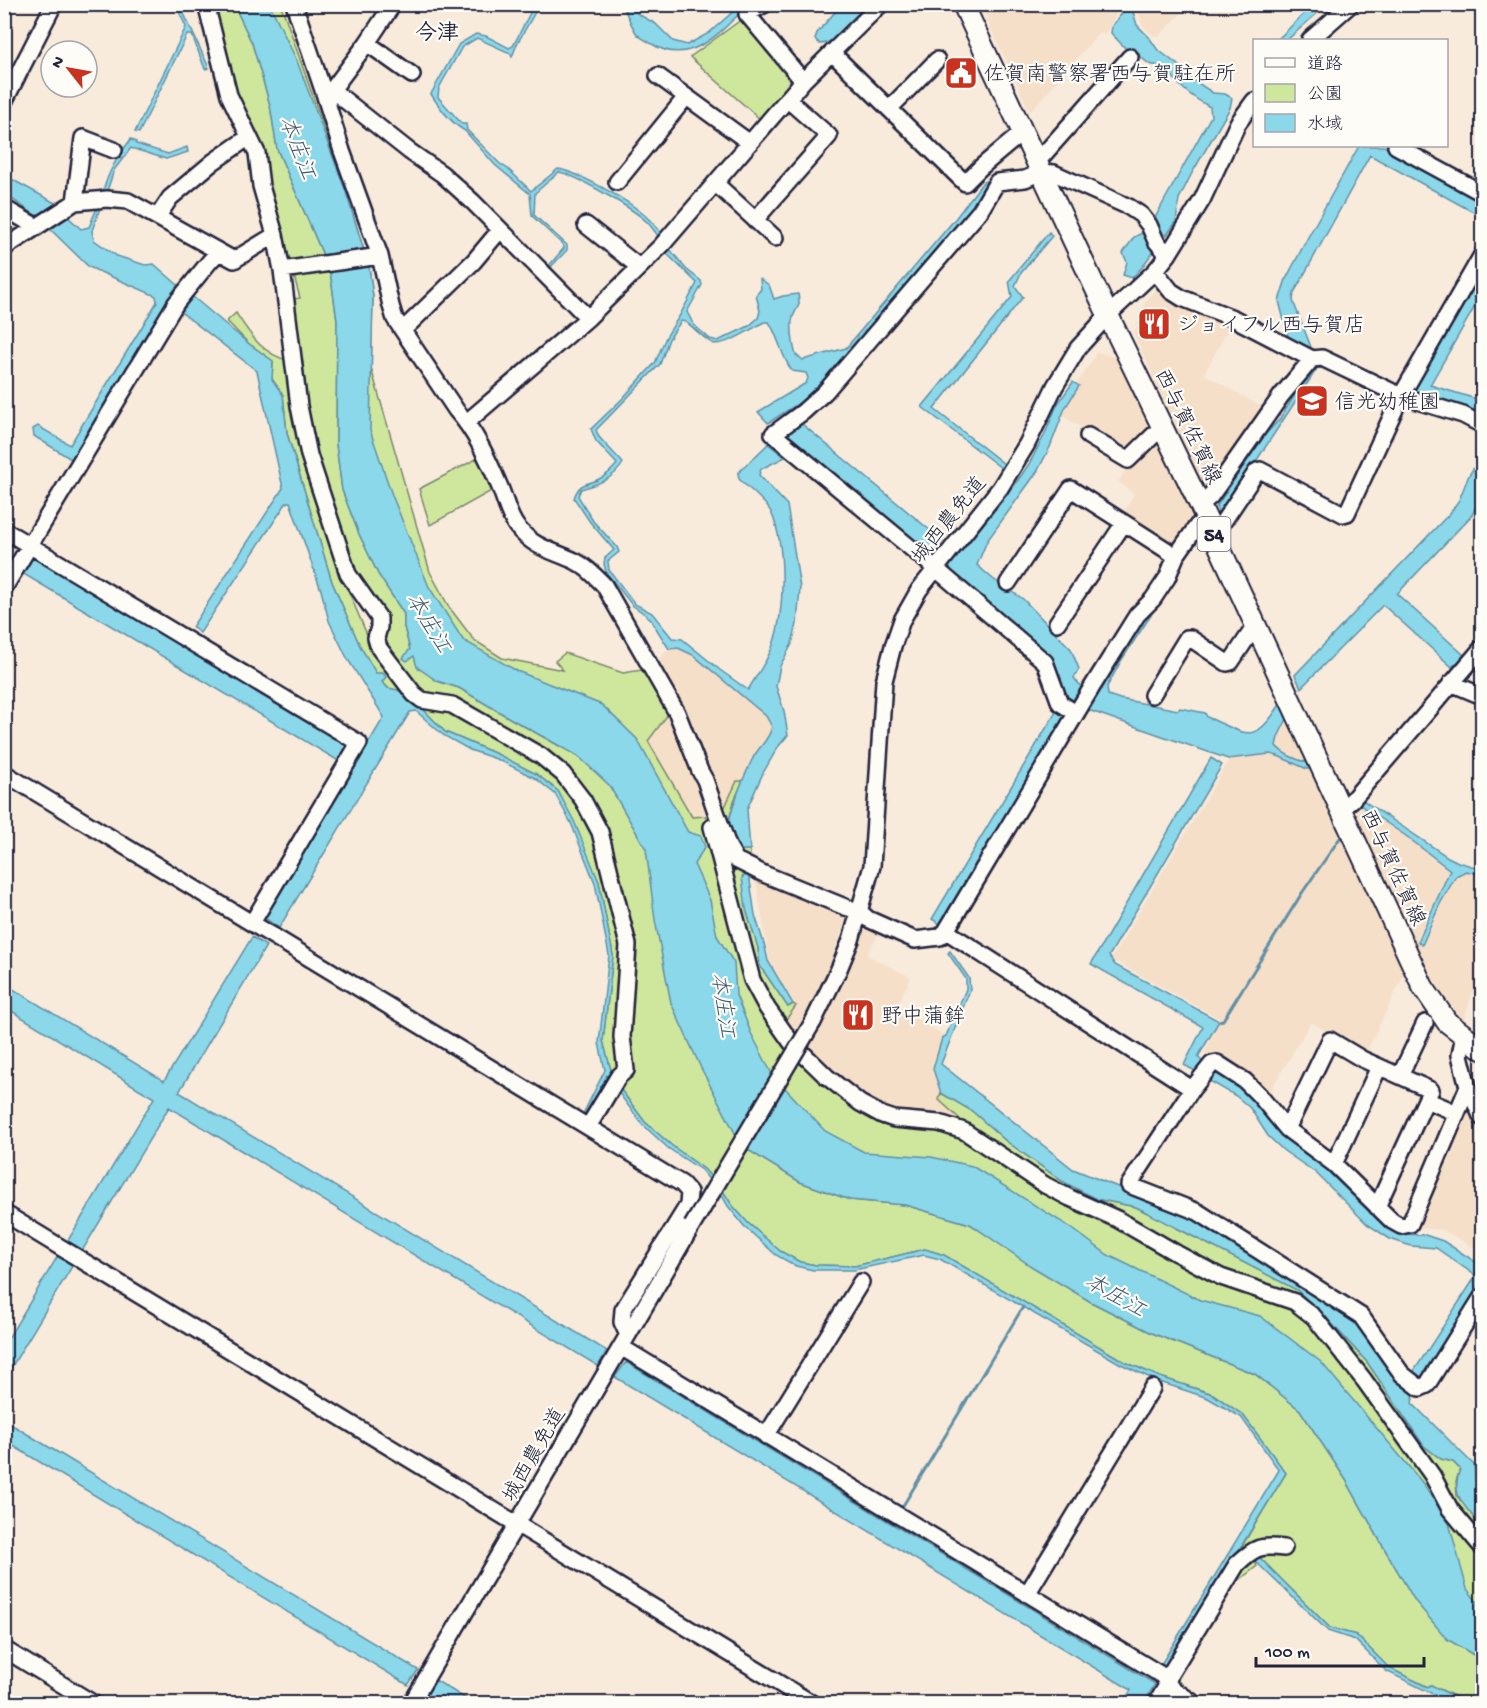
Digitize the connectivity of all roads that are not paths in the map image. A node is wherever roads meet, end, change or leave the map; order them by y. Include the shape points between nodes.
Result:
1 (54, 4) edge
2 (206, 4) edge
3 (294, 4) edge
4 (393, 4) edge
5 (765, 4) edge
6 (881, 4) edge
7 (963, 4) edge
8 (1351, 4) edge
9 (743, 9) edge
10 (1311, 39) edge
11 (367, 43) junction
12 (832, 53) junction
13 (1130, 57) dead end
14 (937, 60) dead end
15 (412, 75) dead end
16 (658, 76) dead end
17 (803, 81) junction
18 (328, 91) junction
19 (686, 97) junction
20 (788, 99) junction
21 (4, 102) edge
22 (1253, 102) edge
23 (889, 109) junction
24 (1023, 132) junction
25 (249, 137) junction
26 (750, 143) junction
27 (1398, 147) edge
28 (114, 150) dead end
29 (1039, 167) junction
30 (617, 182) dead end
31 (715, 183) junction
32 (1482, 193) edge
33 (75, 202) junction
34 (4, 208) edge
35 (158, 216) junction
36 (755, 220) junction
37 (586, 225) dead end
38 (37, 227) junction
39 (500, 230) junction
40 (275, 235) junction
41 (775, 238) dead end
42 (4, 248) edge
43 (219, 252) junction
44 (1168, 255) junction
45 (1482, 255) edge
46 (378, 256) junction
47 (639, 267) junction
48 (283, 270) junction
49 (1155, 271) junction
50 (1108, 315) junction
51 (588, 318) junction
52 (403, 330) junction
53 (1312, 359) junction
54 (1401, 396) junction
55 (467, 422) junction
56 (1482, 425) edge
57 (1162, 427) junction
58 (1088, 436) dead end
59 (1206, 518) junction
60 (1124, 523) junction
61 (4, 530) edge
62 (31, 546) junction
63 (1176, 556) junction
64 (935, 568) junction
65 (1008, 583) dead end
66 (4, 588) edge
67 (1057, 623) dead end
68 (1257, 628) junction
69 (1482, 648) edge
70 (1451, 683) junction
71 (1152, 695) dead end
72 (1482, 696) edge
73 (1076, 713) junction
74 (700, 771) junction
75 (4, 773) edge
76 (1341, 809) junction
77 (859, 911) junction
78 (252, 923) junction
79 (946, 931) junction
80 (1425, 1023) dead end
81 (1464, 1035) junction
82 (1482, 1049) edge
83 (1379, 1067) junction
84 (1400, 1076) junction
85 (1468, 1087) junction
86 (1192, 1089) junction
87 (1426, 1100) junction
88 (1457, 1113) junction
89 (1482, 1118) edge
90 (588, 1127) junction
91 (1287, 1129) junction
92 (1334, 1164) junction
93 (1377, 1207) junction
94 (4, 1213) edge
95 (861, 1282) dead end
96 (1482, 1297) edge
97 (624, 1341) junction
98 (1152, 1388) dead end
99 (766, 1436) junction
100 (517, 1524) junction
101 (1482, 1547) edge
102 (1284, 1548) dead end
103 (1027, 1594) junction
104 (4, 1649) edge
105 (1167, 1685) junction
106 (94, 1704) edge
107 (411, 1704) edge
108 (813, 1704) edge
109 (1156, 1704) edge
110 (1195, 1704) edge

1 - 21 street
2 - 25 street via 229,95
3 - 18 street
4 - 11 street
5 - 9 street
6 - 12 street
7 - 24 main road, 西与賀佐賀線 / 54
8 - 10 street
9 - 17 street
11 - 15 street
11 - 18 street
12 - 17 street
12 - 23 street
13 - 29 street
14 - 23 street
16 - 19 street
17 - 20 street
18 - 39 street via 442,174
18 - 46 street via 342,151
19 - 26 street
19 - 30 street
20 - 26 street
20 - 36 street via 829,136
22 - 44 street, 城西農免道 via 1238,123 1202,200
23 - 24 street via 966,183
24 - 29 main road, 西与賀佐賀線 / 54
25 - 35 street via 170,198
25 - 40 street via 257,153 261,186
26 - 31 street
27 - 32 street
28 - 33 street via 83,138
29 - 44 street via 1141,215
29 - 50 main road, 西与賀佐賀線 / 54
29 - 64 street via 1025,179 997,182 980,212 825,392 773,434
31 - 36 street
31 - 47 street
33 - 35 street via 107,198 128,201
33 - 38 street
34 - 38 street
35 - 43 street
36 - 41 street
37 - 47 street
38 - 42 street
39 - 51 street
39 - 52 street
40 - 43 street via 234,260
40 - 48 street
43 - 62 street via 179,299
44 - 49 street, 城西農免道
45 - 54 street
46 - 48 street
46 - 52 street via 390,306
47 - 51 street
48 - 90 street via 309,455 348,574 379,618 379,648 422,700 452,705 541,756 563,774 600,832 628,945 622,1037 626,1070
49 - 50 street, 城西農免道
49 - 53 street via 1182,298 1233,318
50 - 57 main road, 西与賀佐賀線 / 54
50 - 64 street, 城西農免道 via 1078,348 1000,488
51 - 55 street
52 - 55 street
53 - 54 street via 1322,358
53 - 59 street via 1210,497
54 - 56 street via 1464,415
54 - 59 street via 1347,513 1260,470 1221,525
55 - 74 street via 515,525 528,539 591,571 603,585 677,713
57 - 58 street via 1128,460
57 - 59 main road, 西与賀佐賀線 / 54
59 - 63 street
59 - 68 main road, 西与賀佐賀線 / 54
60 - 63 street
60 - 65 street via 1071,489
60 - 67 street
61 - 62 street
62 - 66 street
62 - 78 street via 359,743
63 - 73 street via 1167,578 1137,615
64 - 73 street via 1045,662 1060,703
64 - 77 street, 城西農免道 via 902,620 884,681 872,866
68 - 71 street via 1227,663 1187,638
68 - 76 main road, 西与賀佐賀線 / 54
69 - 70 street
70 - 72 street
70 - 76 street
73 - 79 street
74 - 77 street via 736,860
74 - 101 street via 752,980 790,1042 826,1077 882,1115 939,1123 964,1131 1045,1185 1221,1277 1295,1302 1314,1317 1364,1380 1432,1475 1450,1509
75 - 78 street
76 - 81 main road, 西与賀佐賀線 / 54 via 1423,987 1447,1022
77 - 79 street via 915,940 940,937
77 - 97 street, 城西農免道, bridge via 839,969 813,1022
78 - 90 street
79 - 86 street
80 - 84 street
81 - 82 main road, 西与賀佐賀線 / 54
81 - 85 street via 1460,1055
83 - 84 street
83 - 91 street via 1330,1040
83 - 92 street
84 - 87 street via 1431,1090
85 - 88 street
85 - 89 street
86 - 91 street via 1217,1063 1245,1081
86 - 96 street via 1130,1185 1198,1212 1361,1316 1401,1374 1420,1388 1427,1385
87 - 88 street
87 - 93 street
88 - 93 street via 1410,1224 1401,1226
90 - 97 street via 689,1192 688,1205 623,1310
91 - 92 street
92 - 93 street
94 - 100 street
95 - 99 street
97 - 99 street
97 - 100 street, 城西農免道
98 - 103 street
99 - 103 street
100 - 107 street, 城西農免道
100 - 108 street
102 - 105 street via 1264,1545 1237,1564
103 - 105 street via 1163,1676
104 - 106 street
105 - 109 street
105 - 110 street

